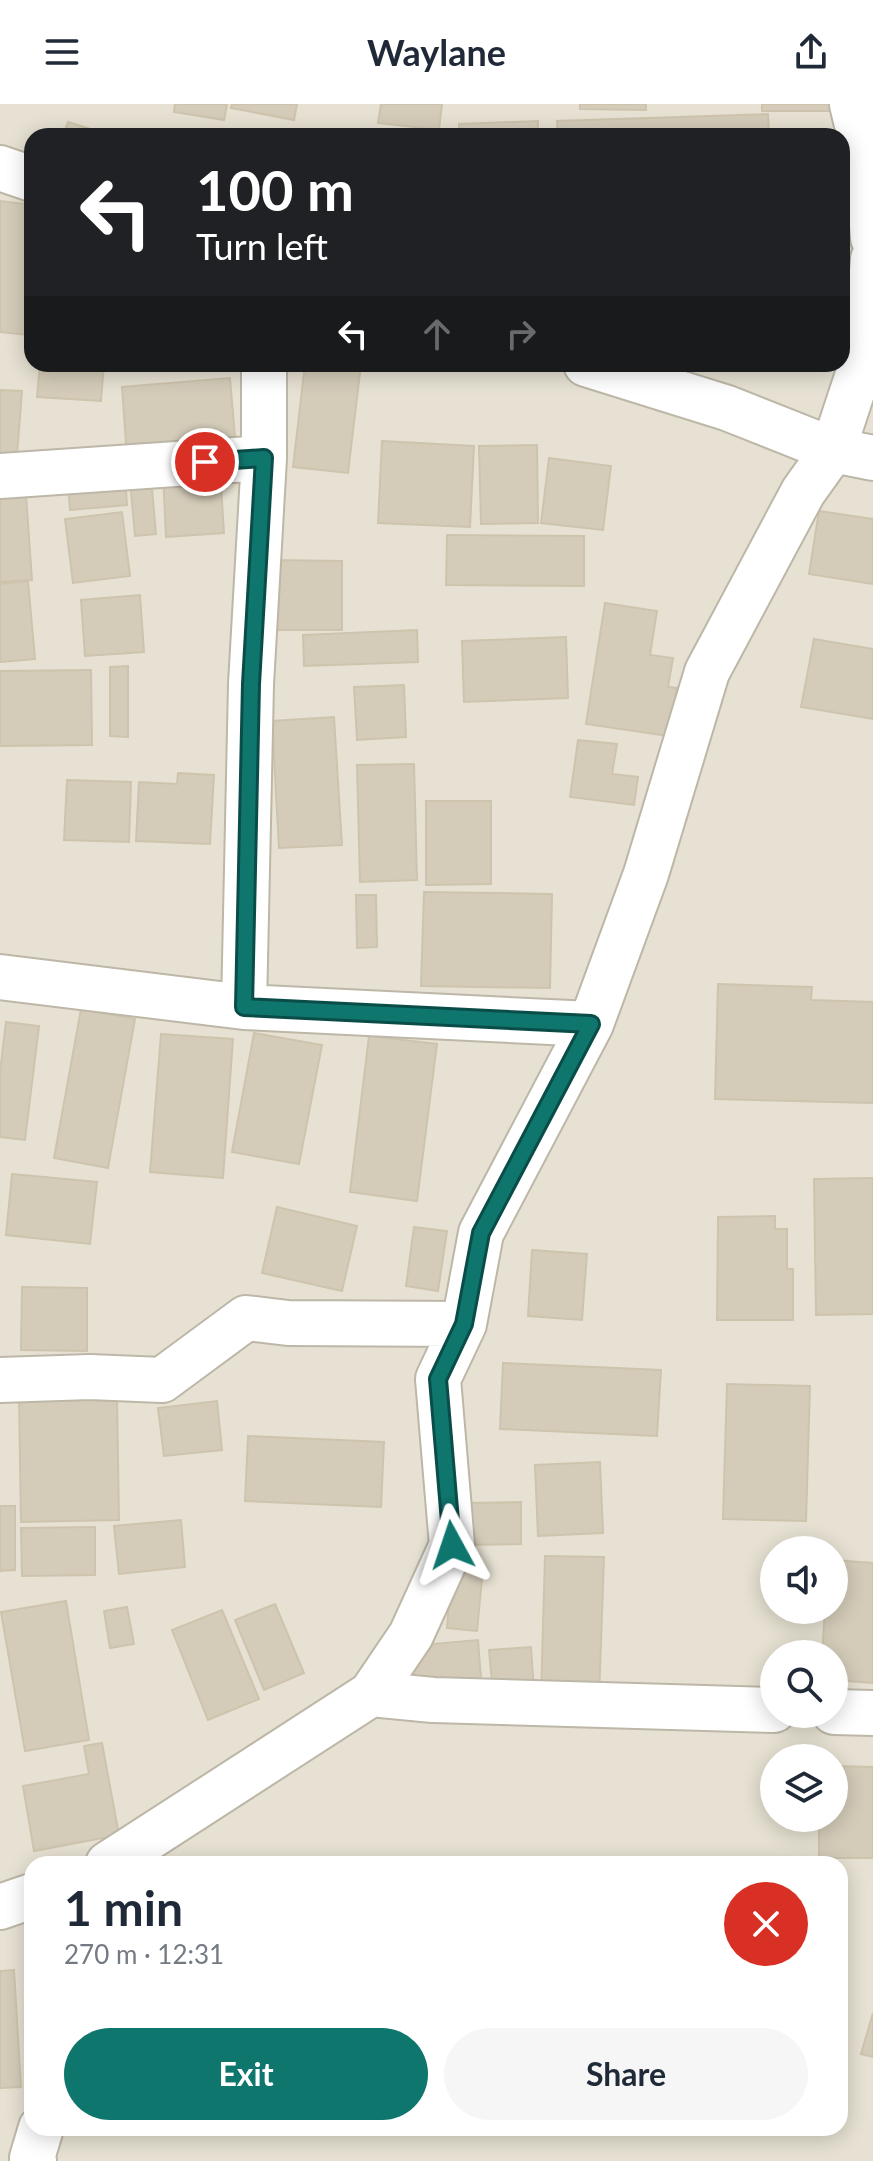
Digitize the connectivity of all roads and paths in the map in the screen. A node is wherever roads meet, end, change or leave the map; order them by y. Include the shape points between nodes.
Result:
1 (852, 104) edge
2 (0, 168) edge
3 (24, 176) edge
4 (873, 238) edge
5 (873, 259) edge
6 (264, 372) edge
7 (612, 372) edge
8 (853, 454) edge
9 (264, 458) junction
10 (0, 476) edge
11 (0, 977) edge
12 (244, 1007) junction
13 (591, 1024) junction
14 (464, 1324) junction
15 (0, 1380) edge
16 (371, 1694) junction
17 (760, 1710) edge
18 (848, 1712) edge
19 (873, 1713) edge
20 (120, 1856) edge
21 (24, 1899) edge
22 (0, 1907) edge
23 (39, 2136) edge
24 (34, 2161) edge

1 - 4 street via 867,166
2 - 3 street
5 - 8 street
6 - 9 street
7 - 8 street
8 - 13 street via 803,492 707,672 646,874
9 - 10 street
9 - 12 street via 251,684
11 - 12 street
12 - 13 street
13 - 14 street via 481,1233
14 - 15 street via 246,1318 162,1380
14 - 16 street via 438,1379 452,1545 411,1635
16 - 17 street
16 - 20 street
18 - 19 street
21 - 22 street
23 - 24 street

